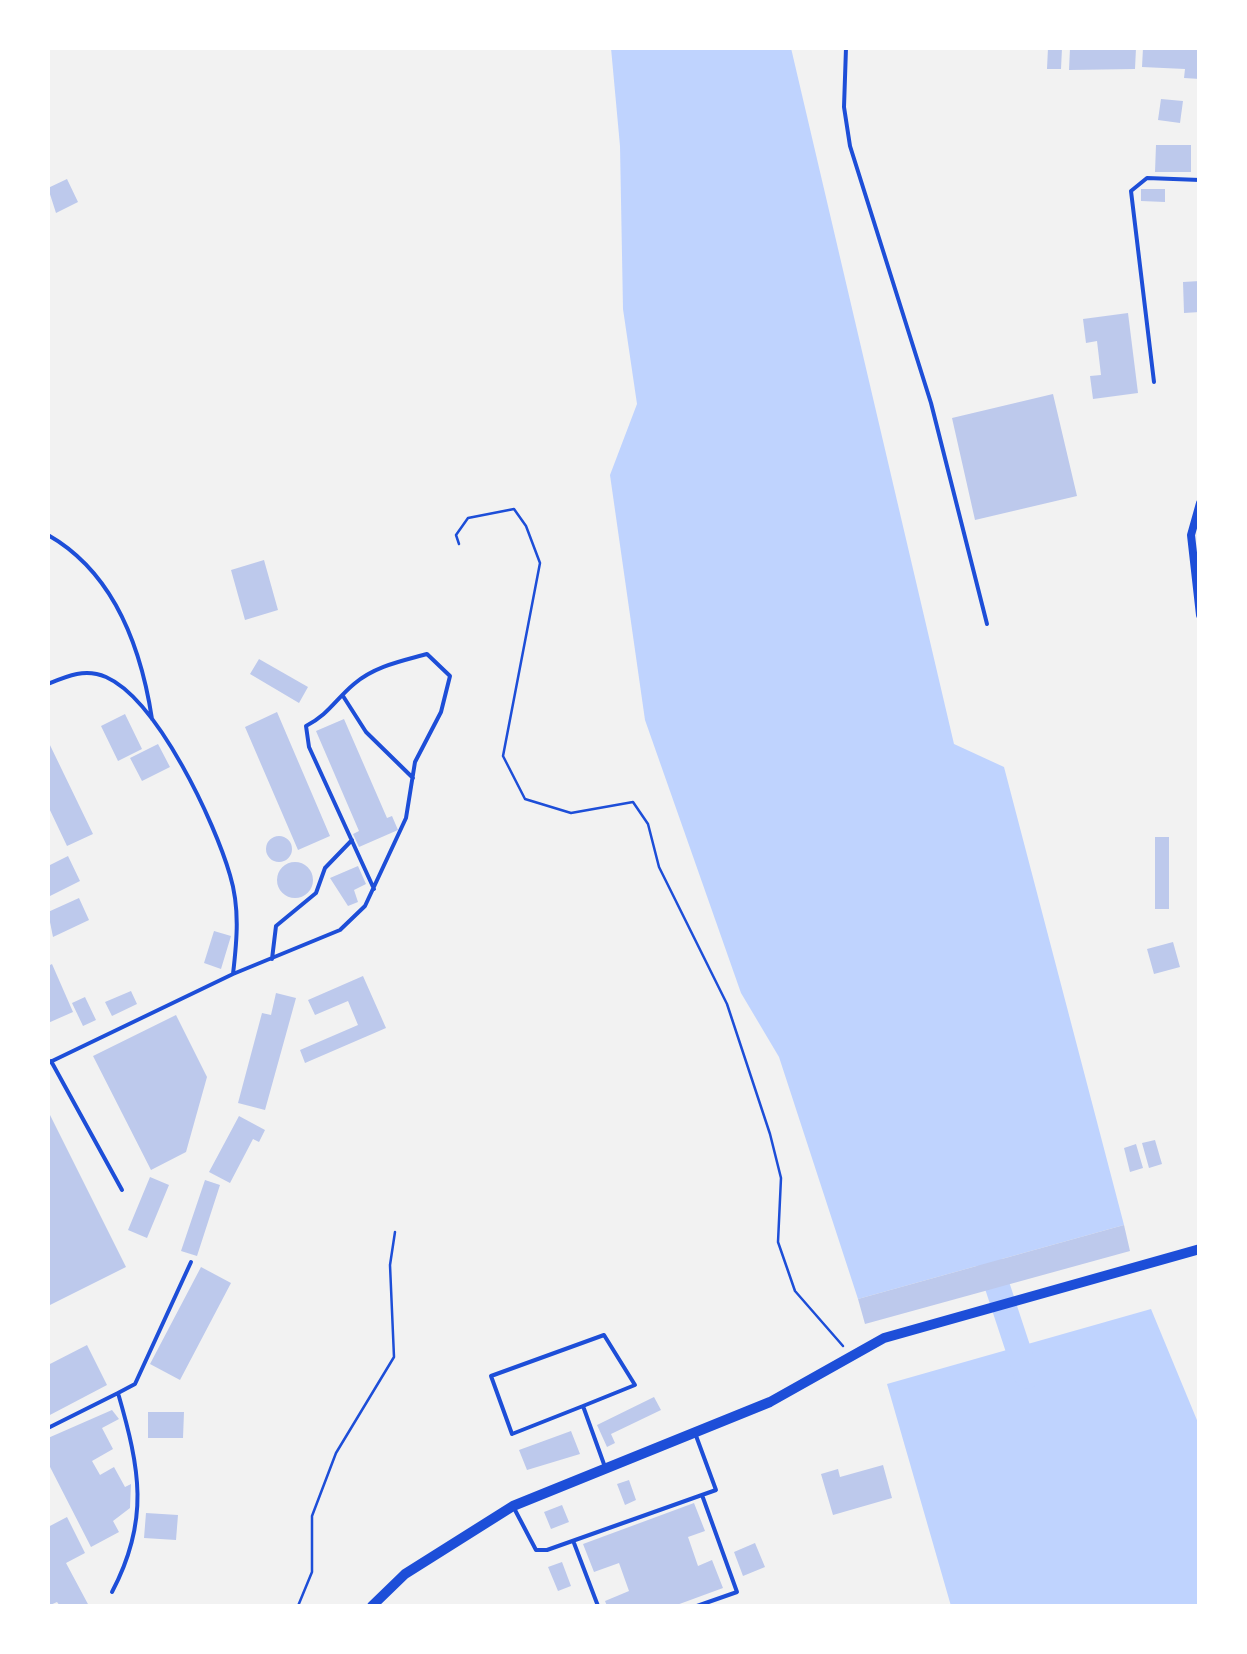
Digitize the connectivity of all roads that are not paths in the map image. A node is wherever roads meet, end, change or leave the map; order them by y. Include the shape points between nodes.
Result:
1 (846, 48) edge
2 (1200, 180) edge
3 (1154, 382) dead end
4 (1200, 503) edge
5 (48, 535) edge
6 (1200, 616) edge
7 (987, 624) dead end
8 (48, 684) edge
9 (343, 696) junction
10 (152, 719) junction
11 (413, 778) junction
12 (352, 840) junction
13 (374, 889) junction
14 (272, 960) junction
15 (234, 974) junction
16 (49, 1062) edge
17 (122, 1190) dead end
18 (1200, 1249) edge
19 (191, 1262) dead end
20 (118, 1393) junction
21 (584, 1406) junction
22 (48, 1428) edge
23 (695, 1432) junction
24 (604, 1466) junction
25 (702, 1494) junction
26 (513, 1506) junction
27 (574, 1543) junction
28 (112, 1592) dead end
29 (372, 1606) edge
30 (598, 1606) edge
31 (697, 1606) edge

1 - 7 lane via 850,146 931,403
2 - 3 lane via 1147,178 1131,191
4 - 6 street via 1191,535
5 - 10 lane via 84,558 111,594 148,688
8 - 10 lane via 78,672 107,677
9 - 11 lane via 366,732
9 - 11 lane via 385,665 428,654 450,676
9 - 12 lane via 306,726 309,747
10 - 15 lane via 199,795 230,876 238,924
11 - 13 lane via 406,818
12 - 13 lane
12 - 14 lane via 325,868 316,894 276,926
13 - 14 lane via 340,930
14 - 15 lane
15 - 16 lane
16 - 17 lane
18 - 23 street via 884,1338 770,1402
19 - 20 lane via 136,1384
20 - 22 lane
20 - 28 lane via 135,1452 138,1506 133,1552
21 - 21 lane via 512,1434 490,1376 604,1334 636,1385
21 - 24 lane
23 - 24 street
23 - 25 lane via 716,1490
24 - 26 street
25 - 27 lane
25 - 31 lane via 737,1592
26 - 27 lane via 536,1550
26 - 29 street via 405,1574
27 - 30 lane

